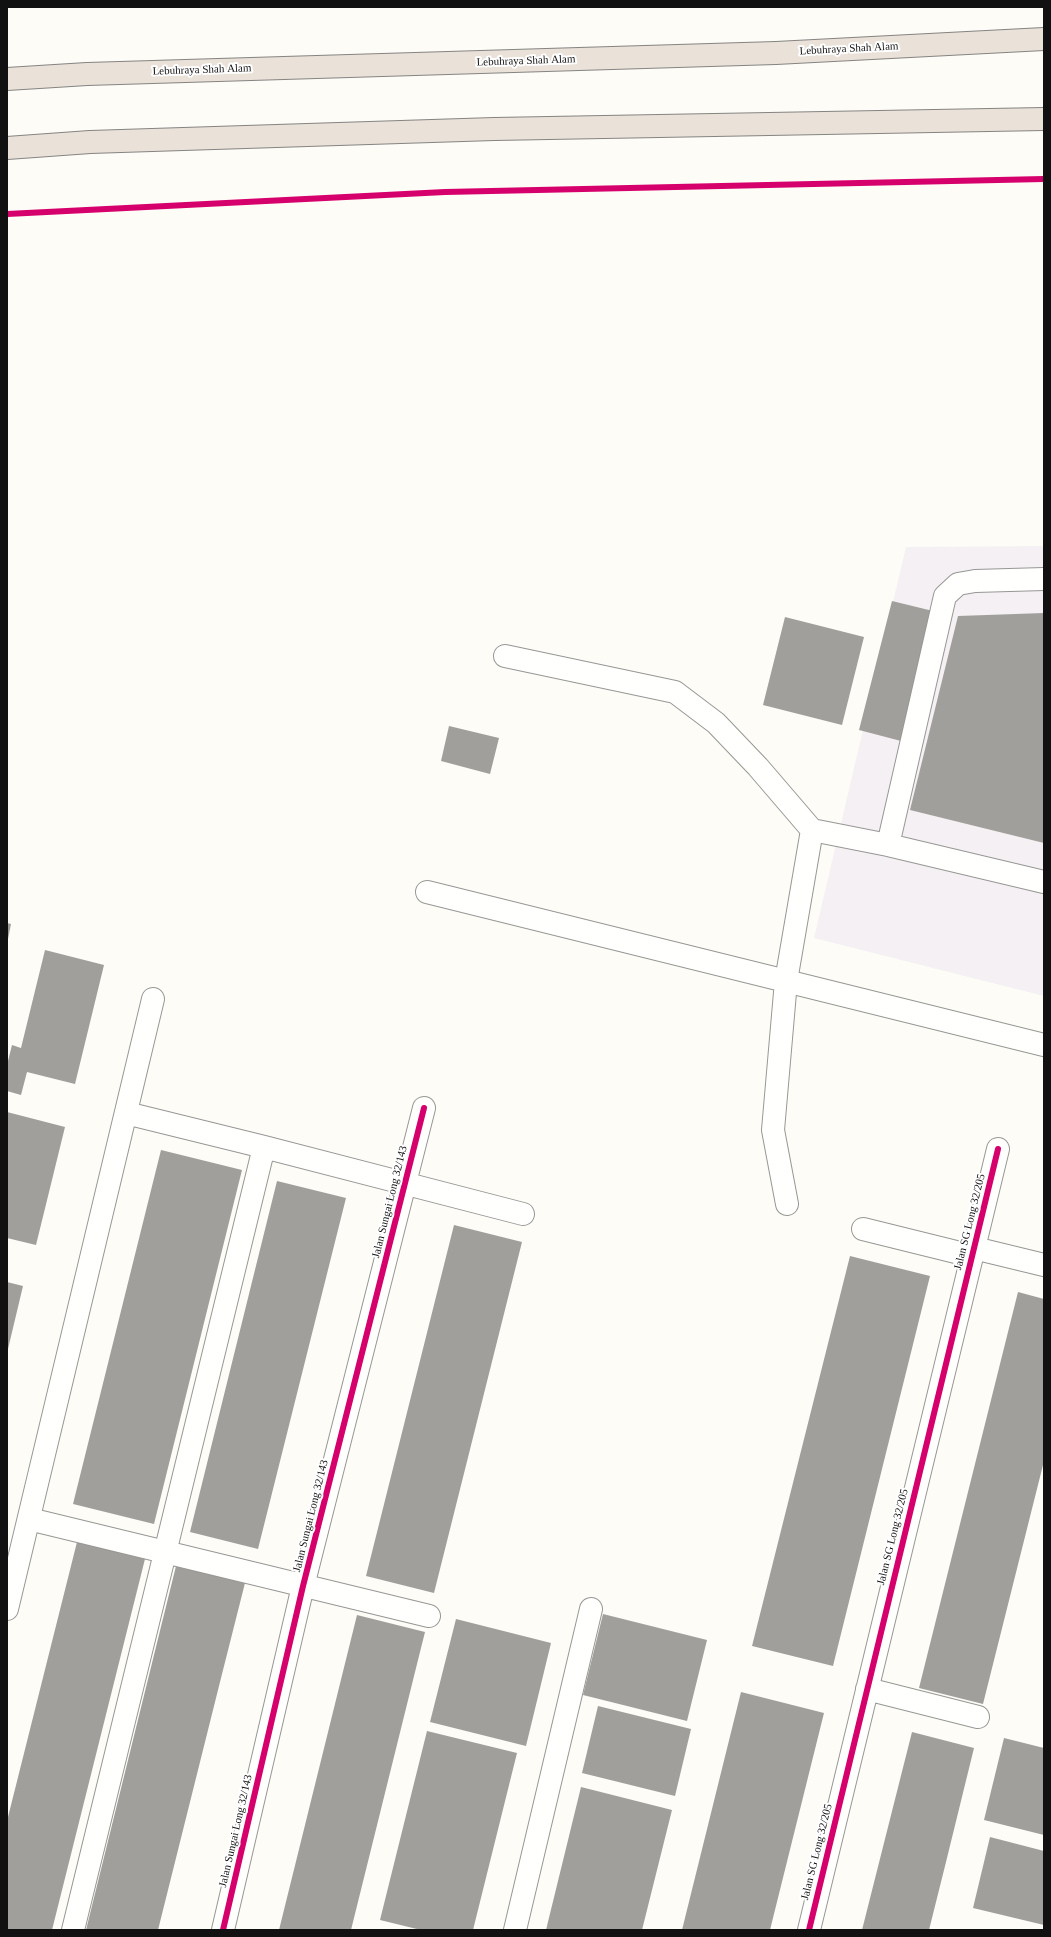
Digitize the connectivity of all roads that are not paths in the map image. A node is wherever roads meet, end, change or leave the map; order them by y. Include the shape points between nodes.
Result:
1 (1044, 39) edge
2 (7, 79) edge
3 (1044, 119) edge
4 (7, 148) edge
5 (1044, 579) edge
6 (505, 656) dead end
7 (812, 830) junction
8 (888, 845) junction
9 (1044, 882) edge
10 (427, 892) dead end
11 (786, 981) junction
12 (153, 999) dead end
13 (1044, 1045) edge
14 (424, 1108) dead end
15 (126, 1113) junction
16 (264, 1147) junction
17 (998, 1149) dead end
18 (406, 1182) junction
19 (787, 1204) dead end
20 (523, 1214) dead end
21 (863, 1229) dead end
22 (973, 1252) junction
23 (1044, 1265) edge
24 (29, 1519) junction
25 (167, 1552) junction
26 (303, 1586) junction
27 (7, 1609) edge
28 (591, 1609) dead end
29 (429, 1616) dead end
30 (867, 1689) junction
31 (978, 1717) dead end
32 (73, 1930) edge
33 (223, 1930) edge
34 (515, 1930) edge
35 (809, 1930) edge

1 - 2 highway, Lebuhraya Shah Alam via 776,53 87,74
3 - 4 highway via 494,129 90,142
5 - 8 street via 975,581 958,584 945,596
6 - 7 street via 675,692 716,723
7 - 8 street
7 - 11 street
8 - 9 street
10 - 11 street
11 - 13 street
11 - 19 street via 773,1130
12 - 15 street
14 - 18 street, Jalan Sungai Long 32/143
15 - 16 street
15 - 24 street
16 - 18 street
16 - 25 street
17 - 22 street, Jalan SG Long 32/205
18 - 20 street
18 - 26 street, Jalan Sungai Long 32/143
21 - 22 street
22 - 23 street
22 - 30 street, Jalan SG Long 32/205
24 - 25 street
24 - 27 street
25 - 26 street
25 - 32 street
26 - 29 street
26 - 33 street, Jalan Sungai Long 32/143
28 - 34 street
30 - 31 street
30 - 35 street, Jalan SG Long 32/205

